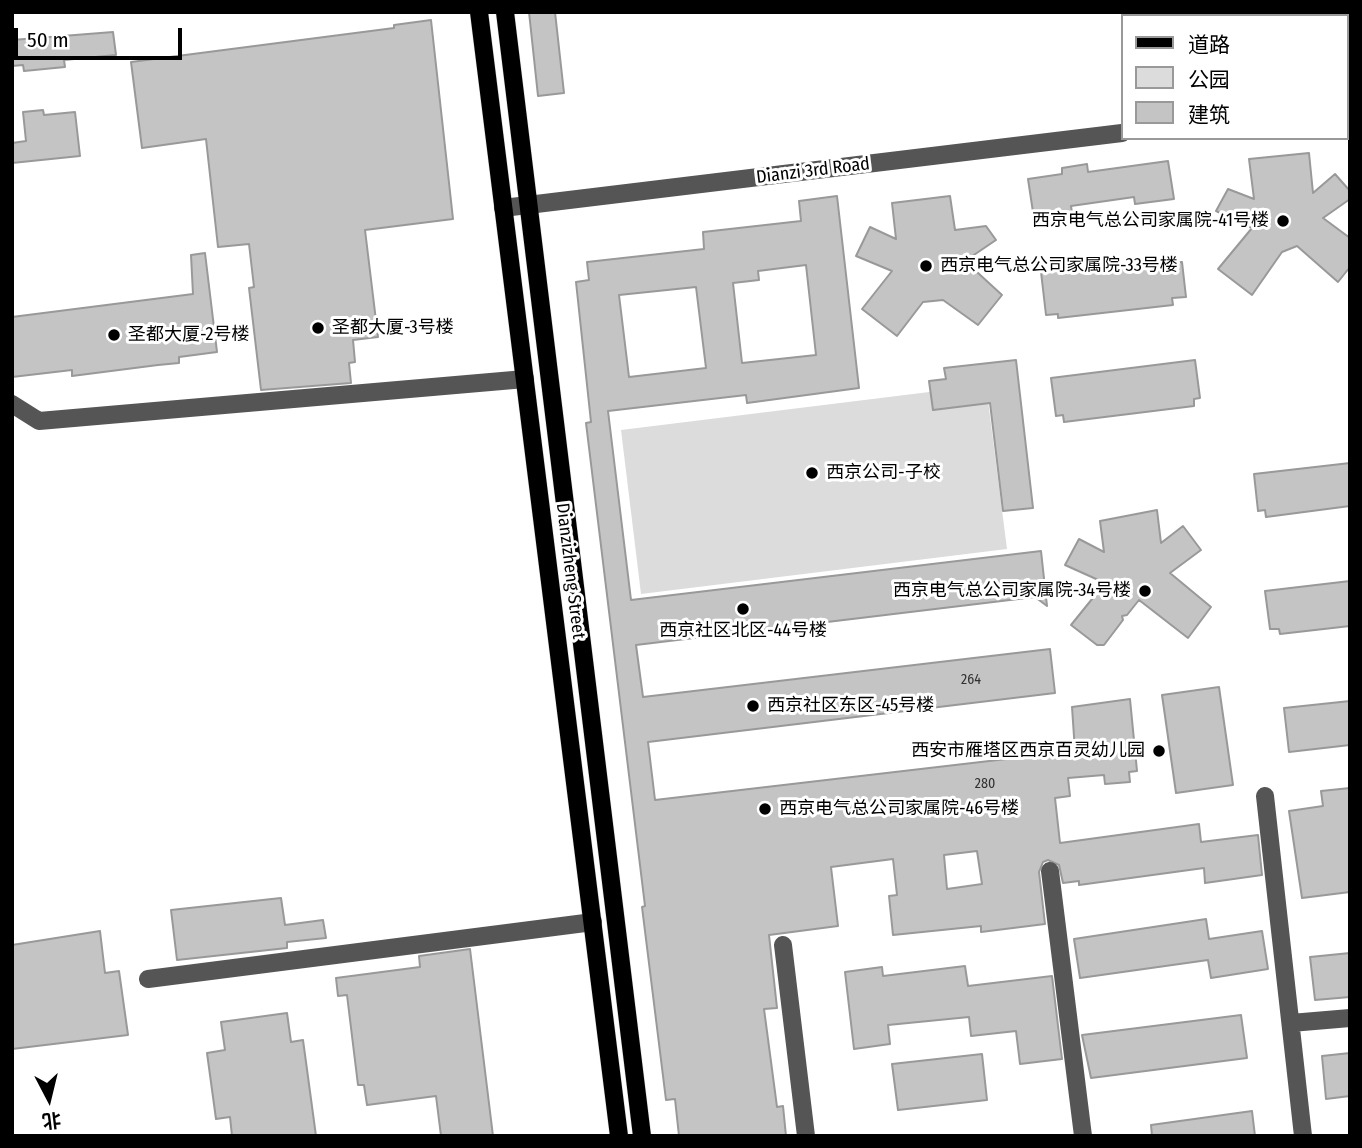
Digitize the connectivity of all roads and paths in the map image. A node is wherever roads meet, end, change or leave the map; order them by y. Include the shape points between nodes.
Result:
1 (479, 12) edge
2 (505, 12) edge
3 (1120, 133) edge
4 (528, 205) junction
5 (503, 208) junction
6 (525, 379) junction
7 (12, 404) edge
8 (1265, 796) dead end
9 (1049, 871) dead end
10 (593, 922) junction
11 (783, 945) dead end
12 (148, 979) dead end
13 (1350, 1018) edge
14 (1291, 1023) junction
15 (620, 1136) edge
16 (642, 1136) edge
17 (806, 1136) edge
18 (1083, 1136) edge
19 (1303, 1136) edge

1 - 5 main road, Dianzizheng Street
2 - 4 main road, Dianzizheng Street
3 - 4 street, Dianzi 3rd Road
4 - 5 street, Dianzi 3rd Road
4 - 16 main road, Dianzizheng Street
5 - 6 main road, Dianzizheng Street
6 - 7 street via 39,421
6 - 10 main road, Dianzizheng Street
8 - 14 street
9 - 18 street
10 - 12 street
10 - 15 main road, Dianzizheng Street
11 - 17 street
13 - 14 street
14 - 19 street

